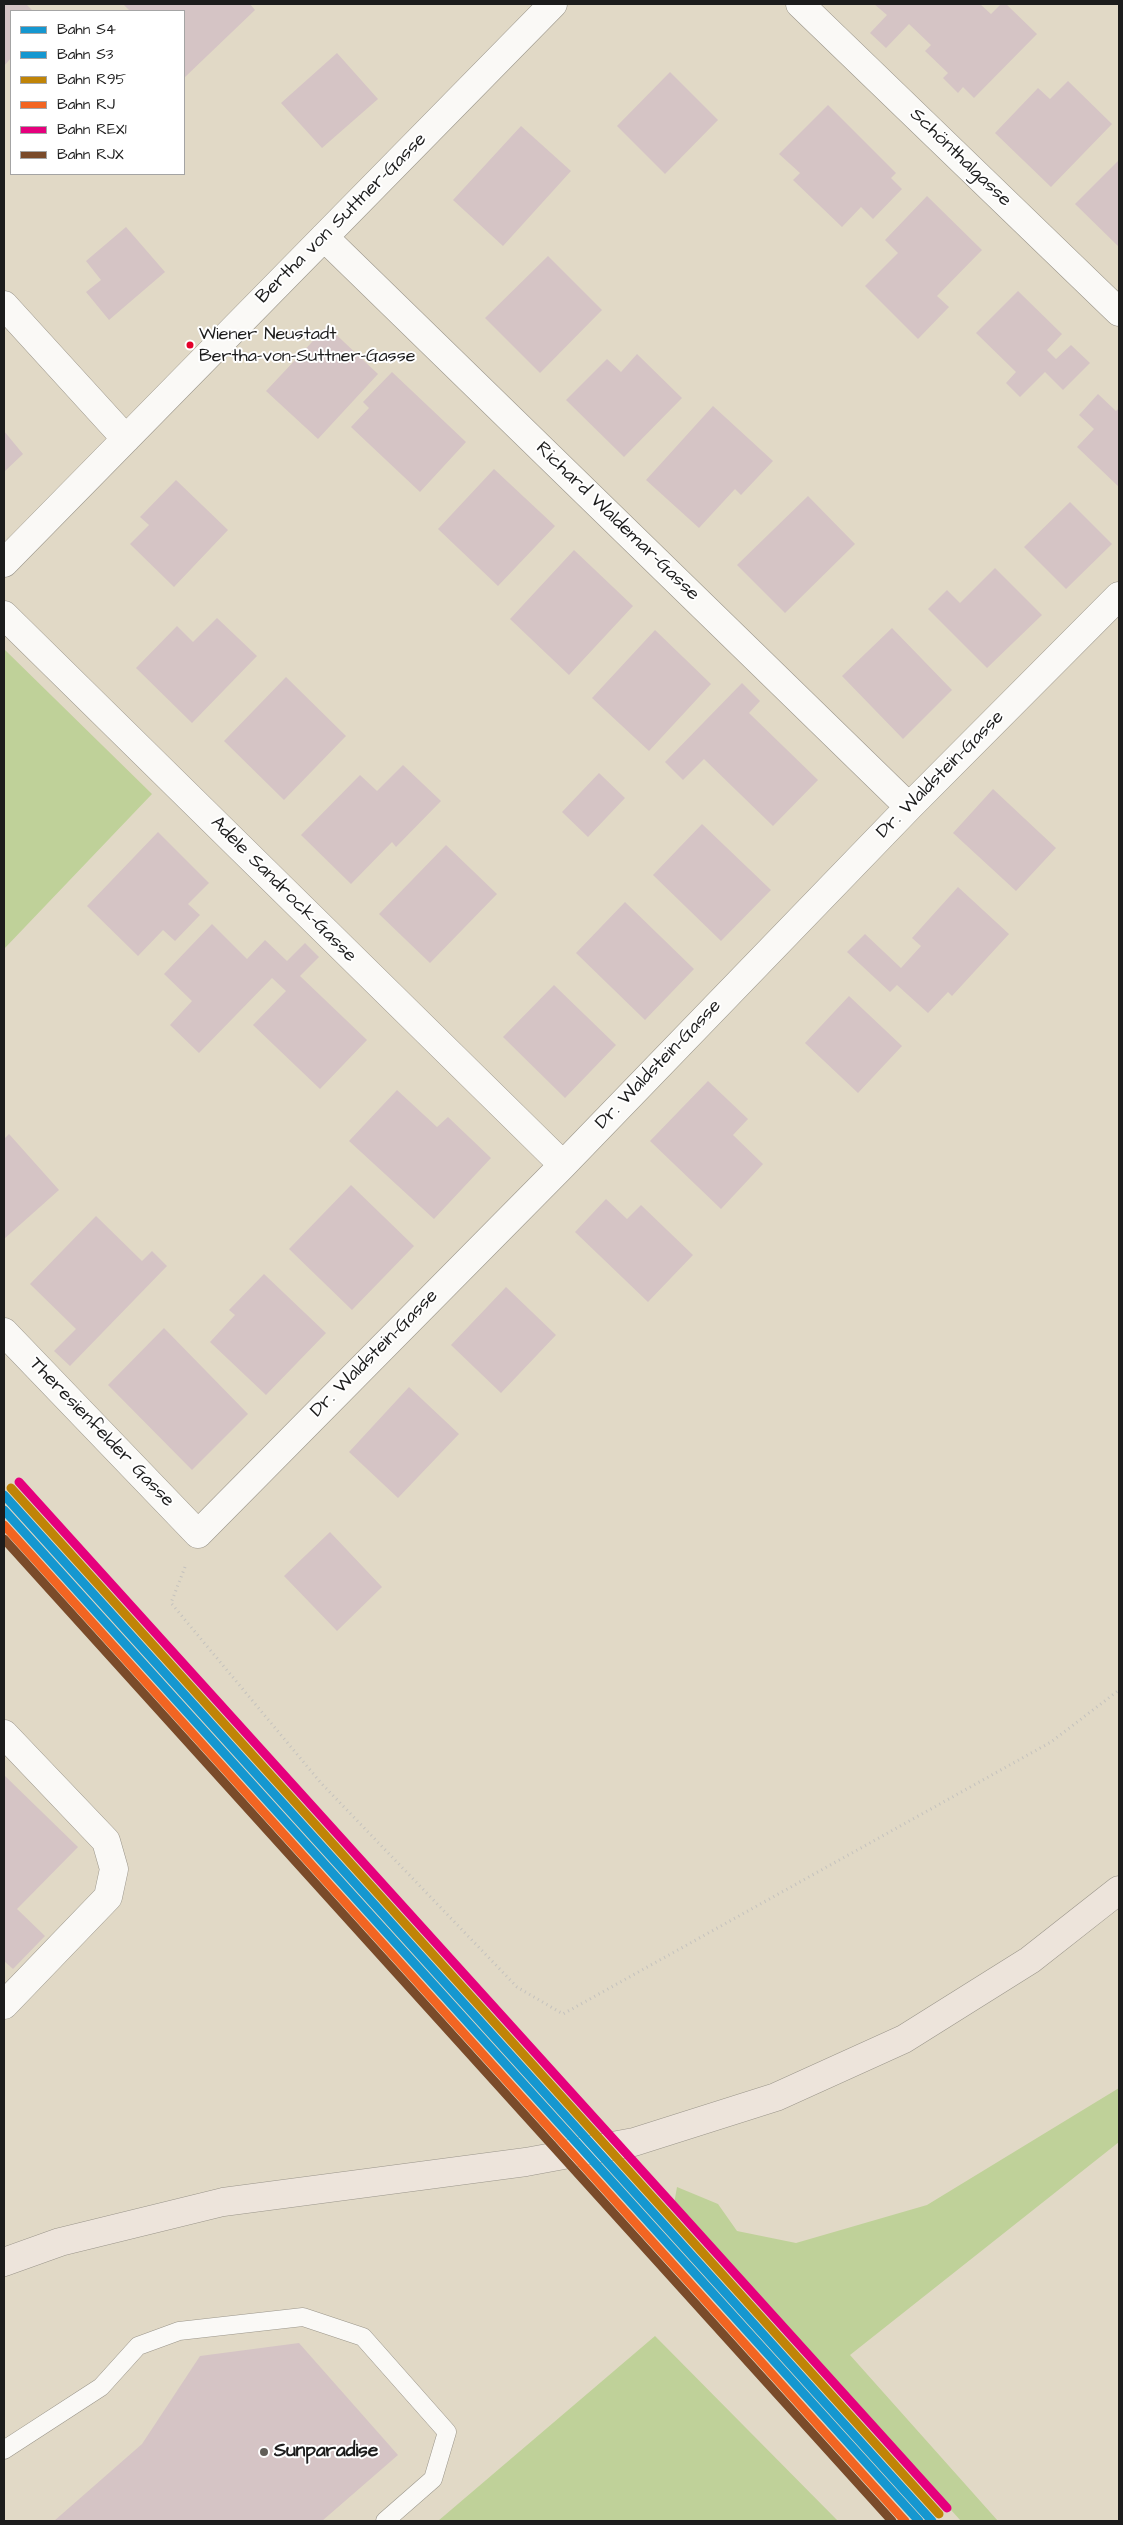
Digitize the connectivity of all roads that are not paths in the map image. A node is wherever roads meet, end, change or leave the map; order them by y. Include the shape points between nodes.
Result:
1 (553, 4) edge
2 (800, 4) edge
3 (324, 236) junction
4 (4, 305) edge
5 (1119, 312) edge
6 (126, 439) junction
7 (4, 563) edge
8 (1119, 596) edge
9 (4, 615) edge
10 (909, 807) junction
11 (563, 1165) junction
12 (4, 1332) edge
13 (198, 1534) joint
14 (4, 1734) edge
15 (1119, 1890) edge
16 (4, 2005) edge
17 (4, 2262) edge
18 (4, 2450) edge
19 (385, 2521) edge

1 - 3 street, Bertha von Suttner-Gasse
2 - 5 street, Schönthalgasse
3 - 6 street, Bertha von Suttner-Gasse
3 - 10 street, Richard Waldemar-Gasse
4 - 6 street
6 - 7 street, Bertha von Suttner-Gasse
8 - 10 street, Dr. Waldstein-Gasse
9 - 11 street, Adele Sandrock-Gasse
10 - 11 street, Dr. Waldstein-Gasse
11 - 13 street, Dr. Waldstein-Gasse
12 - 13 street, Theresienfelder Gasse
14 - 16 street via 106,1841 114,1870 108,1897
15 - 17 main road via 1030,1960 904,2039 776,2097 634,2142 526,2162 224,2202 60,2242
18 - 19 lane via 101,2387 138,2346 179,2331 303,2317 363,2337 447,2432 433,2479

